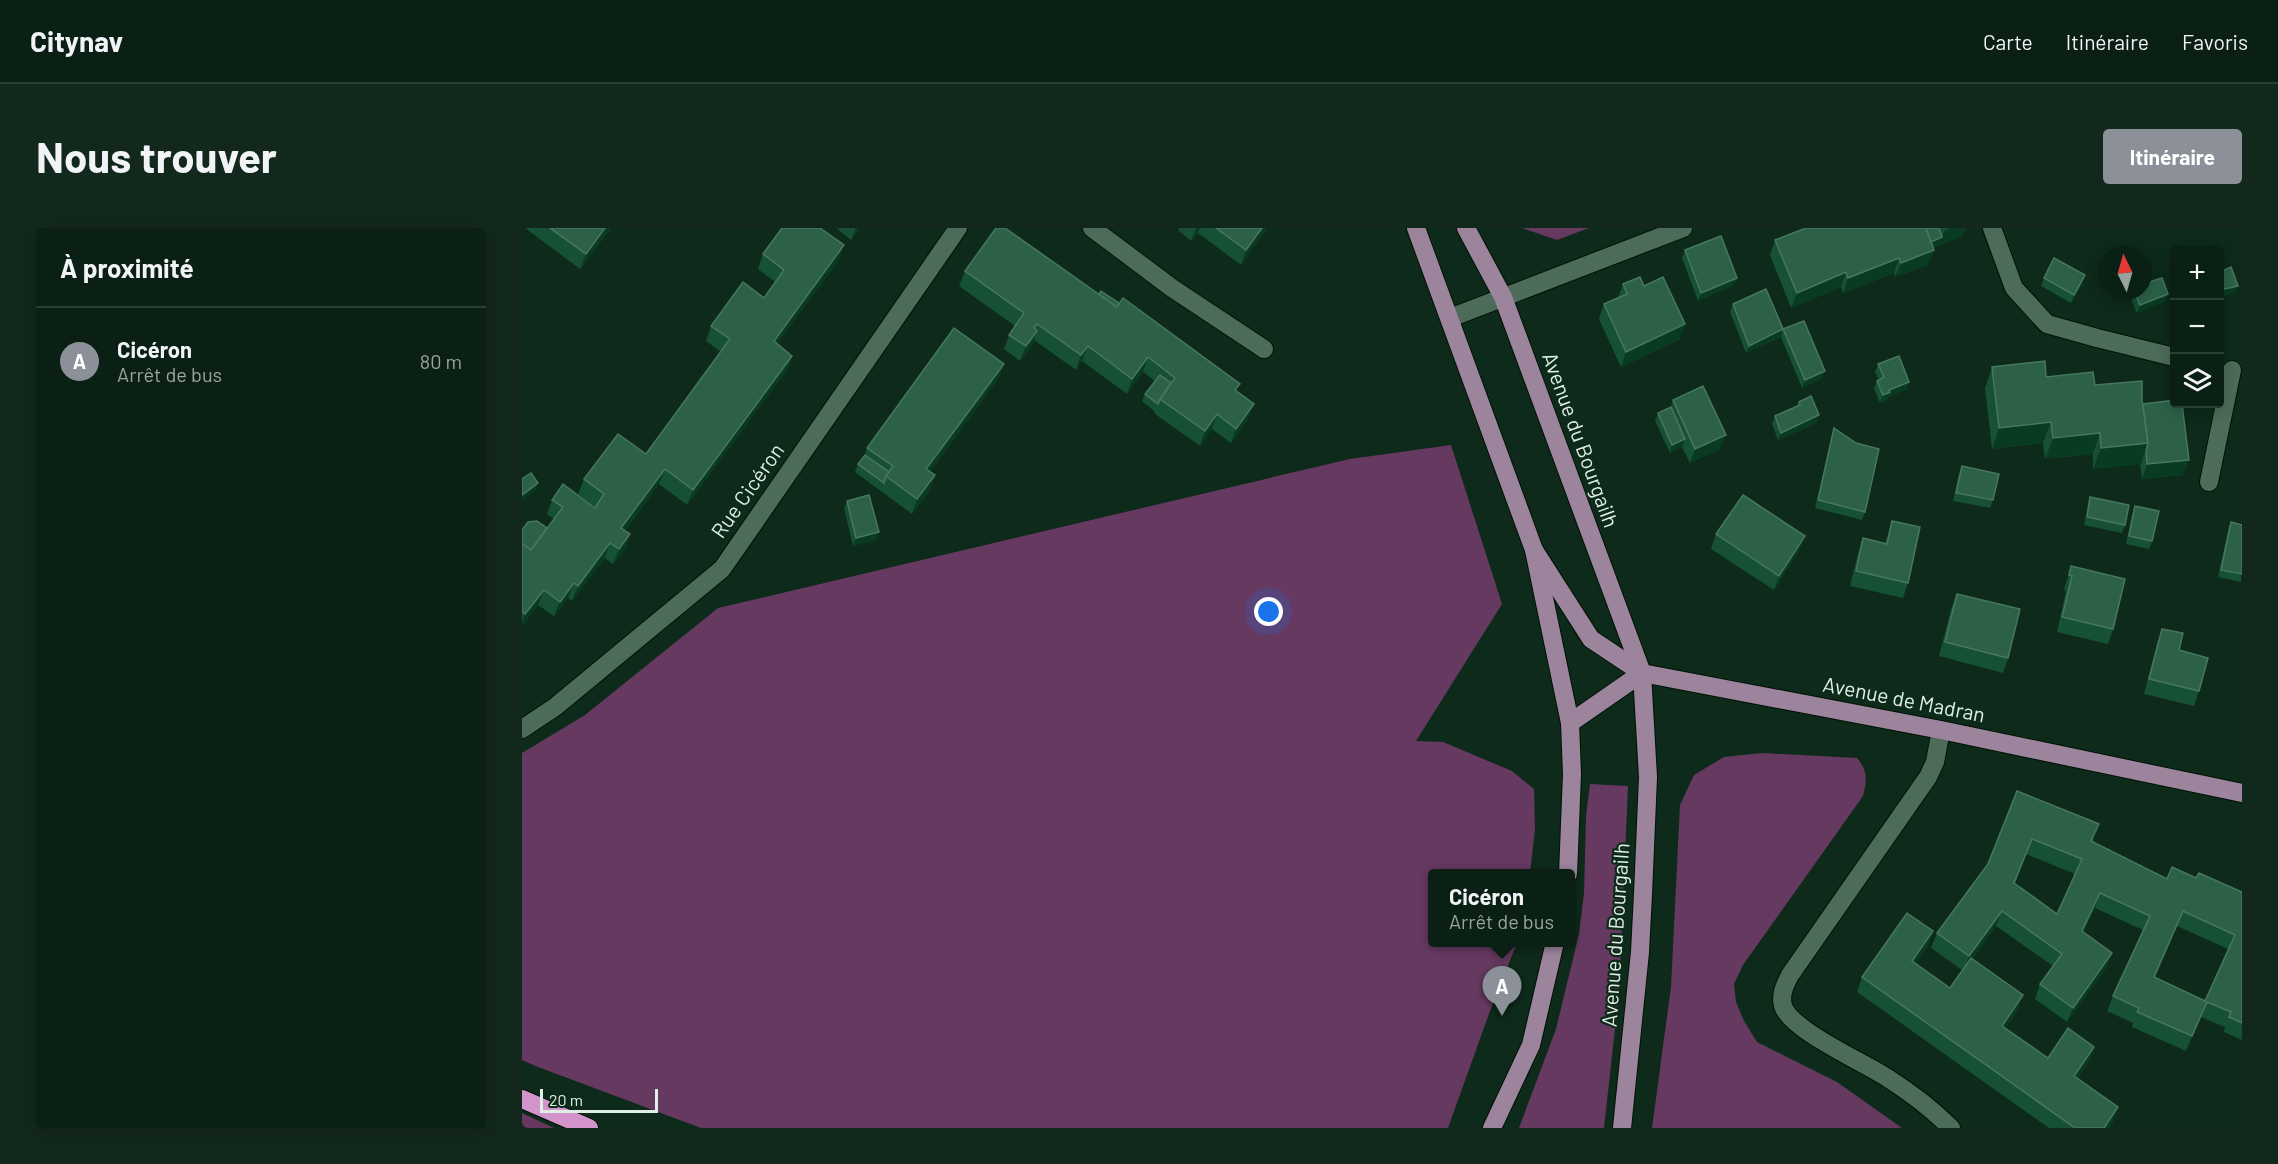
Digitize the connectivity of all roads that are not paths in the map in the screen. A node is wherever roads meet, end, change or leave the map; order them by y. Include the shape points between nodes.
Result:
1 (958, 228) edge
2 (1092, 228) edge
3 (1416, 228) edge
4 (1466, 228) edge
5 (1683, 228) edge
6 (1992, 228) edge
7 (1503, 297) junction
8 (1450, 318) junction
9 (1264, 349) dead end
10 (2170, 356) edge
11 (2231, 367) edge
12 (2210, 482) dead end
13 (1534, 550) junction
14 (1642, 673) junction
15 (1570, 723) junction
16 (522, 729) edge
17 (1941, 730) junction
18 (2242, 793) edge
19 (1568, 869) edge
20 (1554, 947) edge
21 (522, 1099) edge
22 (589, 1128) edge
23 (1492, 1128) edge
24 (1622, 1128) edge
25 (1951, 1128) edge

1 - 16 street, Rue Cicéron via 722,568 555,708
2 - 9 street via 1172,288
3 - 8 main road
4 - 7 main road, Avenue du Bourgailh
5 - 7 street
6 - 10 street via 2014,288 2047,324
7 - 8 street
7 - 14 main road, Avenue du Bourgailh
8 - 13 main road
11 - 12 street
13 - 14 main road via 1591,639
13 - 15 main road
14 - 15 main road
14 - 17 main road, Avenue de Madran
14 - 24 main road, Avenue du Bourgailh via 1648,777 1643,894
15 - 19 main road
17 - 18 main road, Avenue de Madran
17 - 25 street via 1928,777 1790,975 1783,991 1784,1006 1791,1018 1889,1078
20 - 23 main road via 1531,1046
21 - 22 highway

